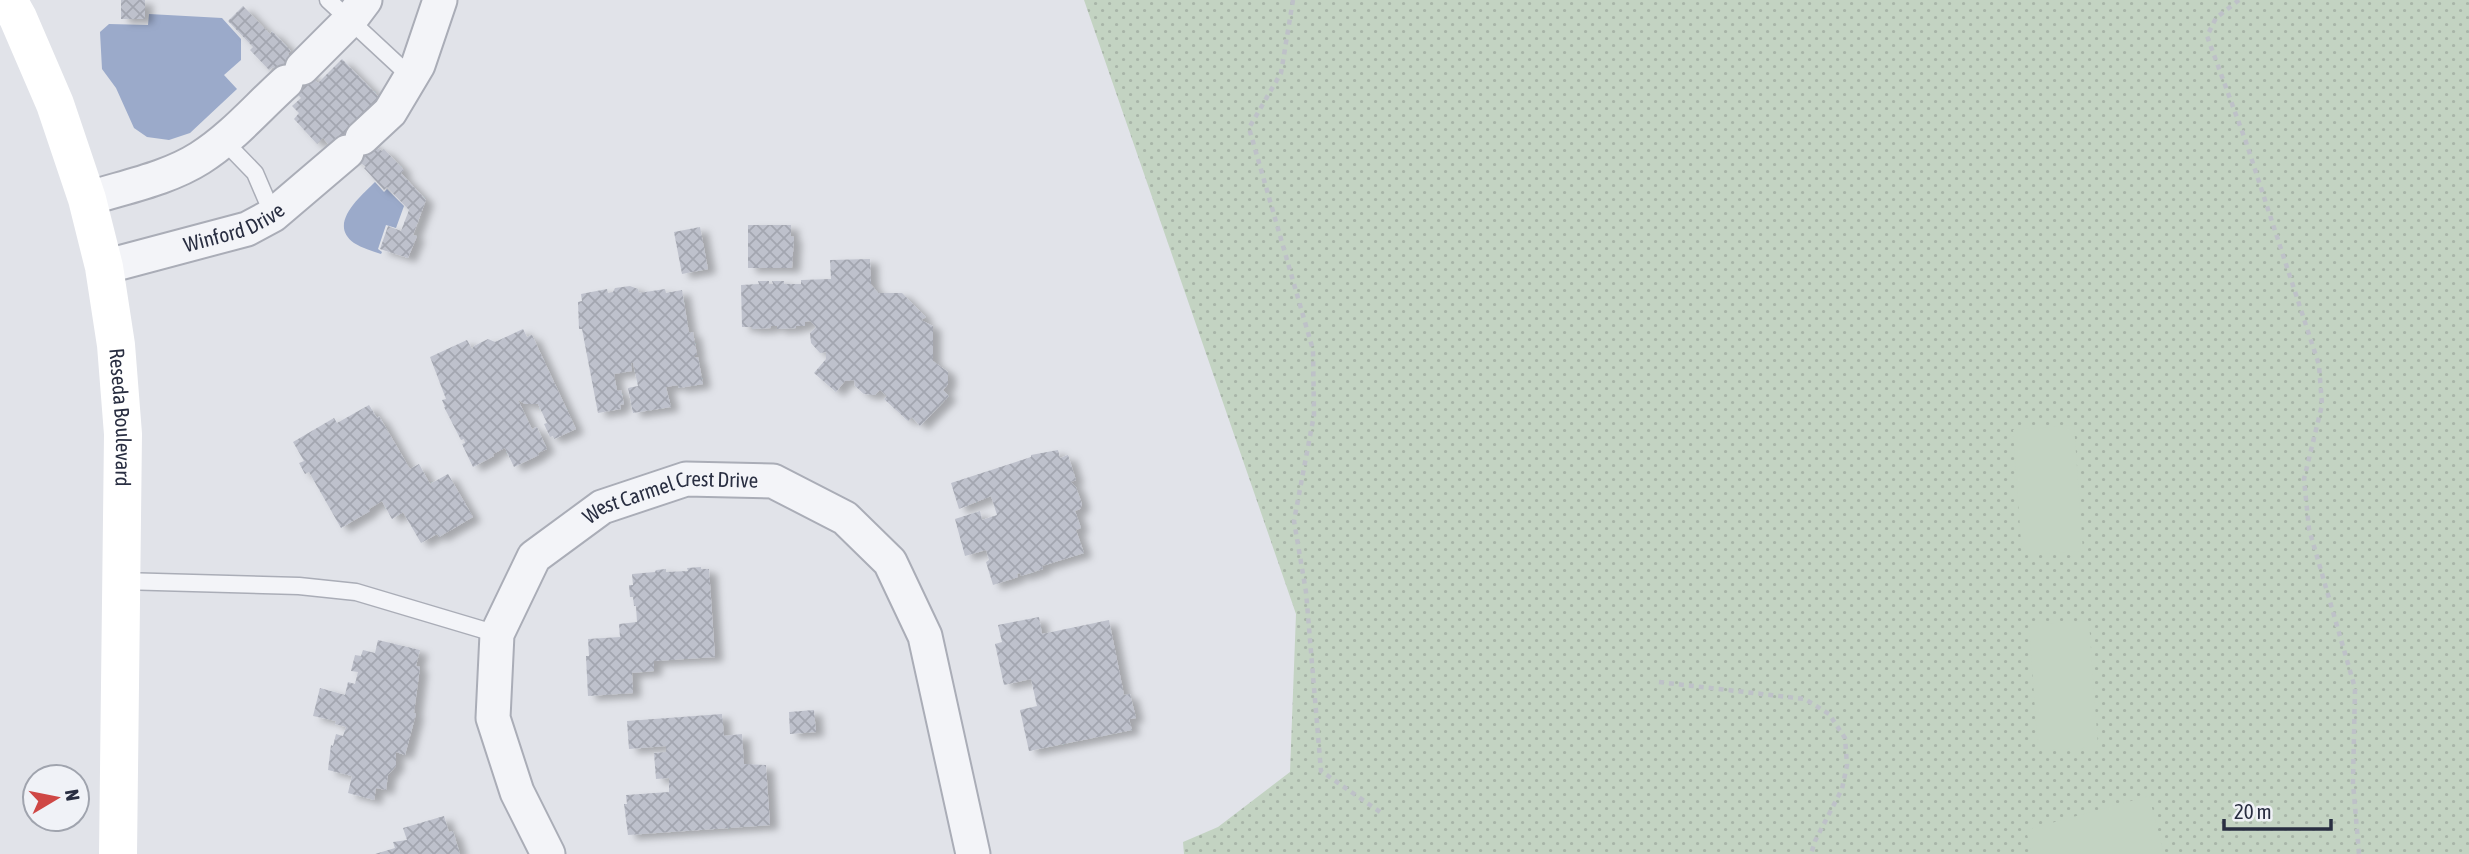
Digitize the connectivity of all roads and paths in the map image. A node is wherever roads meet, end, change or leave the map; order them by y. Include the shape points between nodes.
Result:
1 (8, 0) edge
2 (1293, 0) edge
3 (2239, 0) edge
4 (433, 3) edge
5 (347, 7) edge
6 (411, 77) junction
7 (224, 141) junction
8 (87, 199) junction
9 (273, 215) junction
10 (104, 267) junction
11 (121, 581) junction
12 (497, 634) junction
13 (1659, 681) dead end
14 (1383, 814) dead end
15 (118, 854) edge
16 (548, 854) edge
17 (973, 854) edge
18 (1811, 854) edge
19 (2359, 854) edge

1 - 8 main road, Reseda Boulevard via 55,104
2 - 14 path via 1281,72 1249,128 1313,350 1314,415 1294,521 1306,592 1321,771
3 - 19 path via 2216,19 2207,36 2319,365 2322,405 2304,479 2309,529 2356,688 2353,783
4 - 6 street, Winford Drive
5 - 6 lane
5 - 7 street via 294,75
6 - 9 street, Winford Drive via 390,112
7 - 8 street via 174,172
7 - 9 lane via 255,173
8 - 10 main road, Reseda Boulevard
9 - 10 street, Winford Drive via 247,229
10 - 11 main road, Reseda Boulevard via 123,434
11 - 12 lane via 356,592
11 - 15 main road, Reseda Boulevard
12 - 16 street, West Carmel Crest Drive via 493,718 517,792
12 - 17 street, West Carmel Crest Drive via 534,557 602,507 686,479 773,481 845,517 890,562 925,636
13 - 18 path via 1805,699 1829,714 1845,738 1847,765 1842,789

